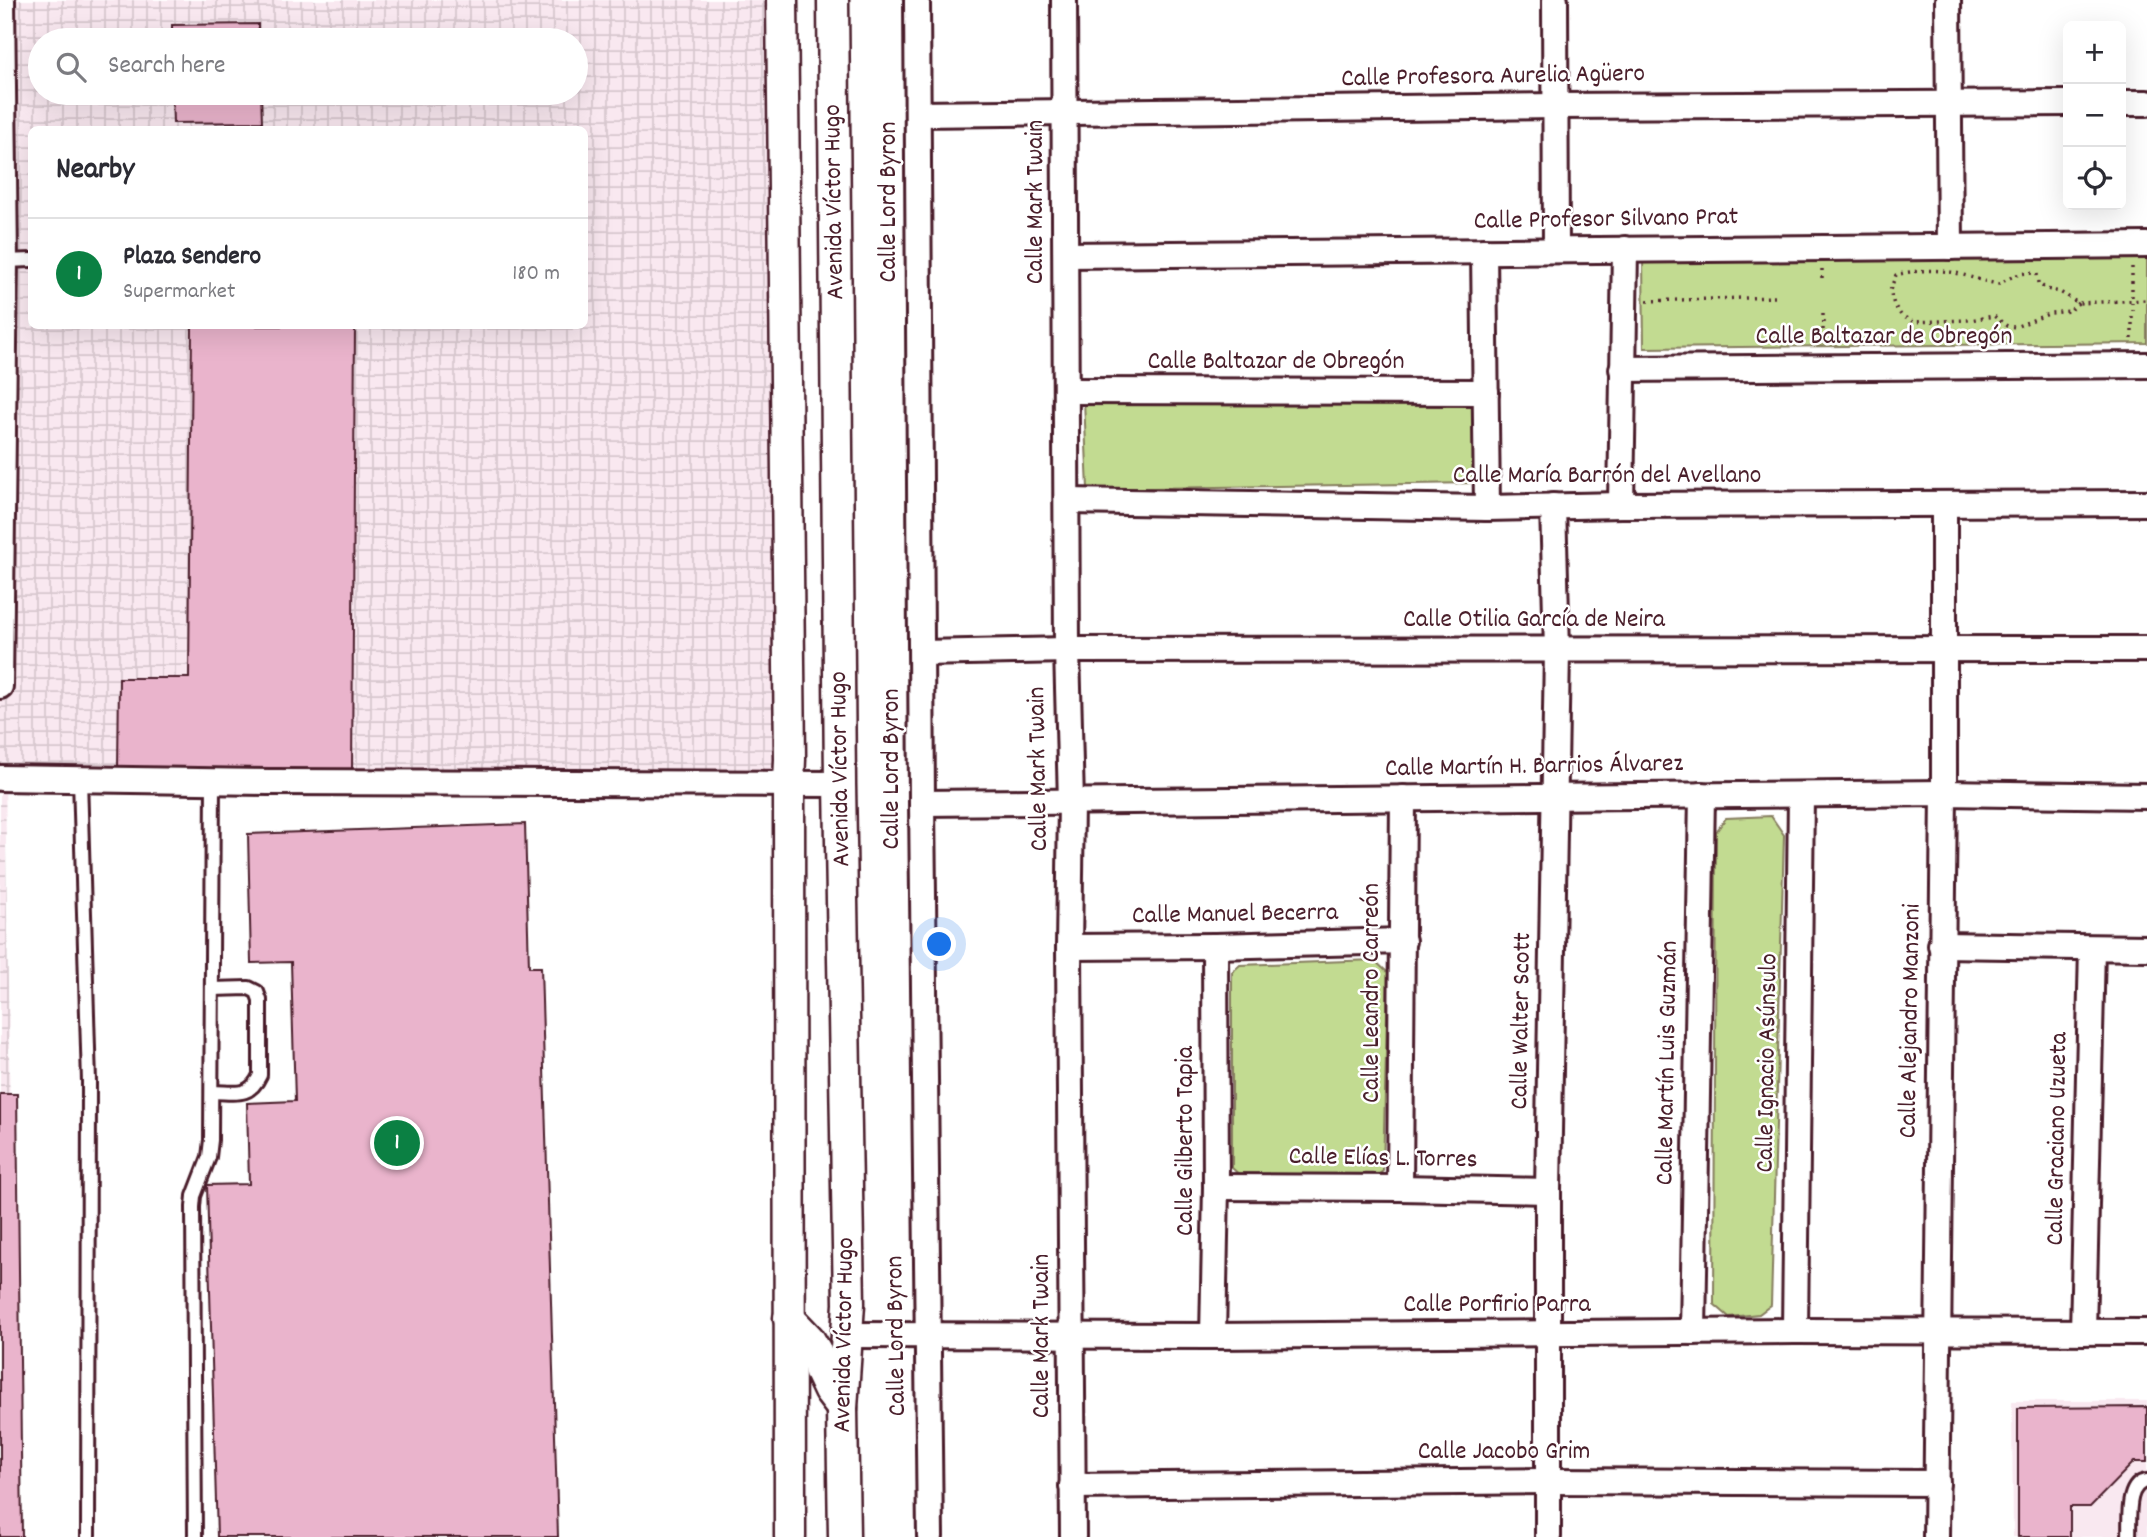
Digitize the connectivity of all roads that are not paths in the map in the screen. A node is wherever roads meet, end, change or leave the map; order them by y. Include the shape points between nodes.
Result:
1 (2, 0) edge
2 (782, 0) edge
3 (833, 0) edge
4 (917, 0) edge
5 (1064, 0) edge
6 (1555, 0) edge
7 (1948, 0) edge
8 (2063, 103) edge
9 (2126, 103) edge
10 (2147, 103) edge
11 (1950, 104) junction
12 (1555, 106) junction
13 (1065, 113) junction
14 (918, 114) junction
15 (2147, 245) edge
16 (1950, 247) junction
17 (1625, 249) junction
18 (1556, 250) junction
19 (1484, 251) junction
20 (1066, 254) junction
21 (28, 260) edge
22 (5, 261) junction
23 (2143, 355) edge
24 (1622, 369) junction
25 (1066, 391) junction
26 (1486, 392) junction
27 (1067, 501) junction
28 (2147, 503) edge
29 (1621, 505) junction
30 (1944, 505) junction
31 (1553, 506) junction
32 (1487, 508) junction
33 (1945, 648) junction
34 (2147, 649) edge
35 (1068, 650) junction
36 (1557, 650) junction
37 (922, 653) junction
38 (0, 686) edge
39 (0, 778) edge
40 (79, 779) junction
41 (213, 780) junction
42 (789, 783) junction
43 (840, 784) junction
44 (1944, 793) junction
45 (1702, 795) junction
46 (1801, 795) junction
47 (2147, 796) edge
48 (1555, 797) junction
49 (1402, 798) junction
50 (1071, 802) junction
51 (922, 803) junction
52 (1403, 942) junction
53 (1941, 945) junction
54 (1215, 946) junction
55 (1069, 947) junction
56 (2092, 948) junction
57 (2147, 948) edge
58 (212, 989) junction
59 (212, 1092) junction
60 (1216, 1187) junction
61 (1400, 1188) junction
62 (1548, 1191) junction
63 (789, 1318) junction
64 (1795, 1331) junction
65 (1693, 1332) junction
66 (1937, 1332) junction
67 (2083, 1332) junction
68 (2147, 1332) edge
69 (1549, 1334) junction
70 (847, 1335) junction
71 (927, 1335) junction
72 (1071, 1335) junction
73 (1213, 1336) junction
74 (842, 1408) junction
75 (1547, 1481) junction
76 (2147, 1481) edge
77 (1937, 1483) junction
78 (1072, 1486) junction
79 (88, 1537) edge
80 (195, 1537) edge
81 (790, 1537) edge
82 (844, 1537) edge
83 (930, 1537) edge
84 (1073, 1537) edge
85 (1548, 1537) edge
86 (1936, 1537) edge
87 (2129, 1537) edge

1 - 22 street
2 - 42 street, Avenida Víctor Hugo
3 - 43 street, Avenida Víctor Hugo
4 - 14 street, Calle Lord Byron
5 - 13 street, Calle Mark Twain
6 - 12 street
7 - 11 street
8 - 11 street, Calle Profesora Aurelia Agüero
9 - 10 street
11 - 12 street, Calle Profesora Aurelia Agüero
11 - 16 street
12 - 13 street, Calle Profesora Aurelia Agüero
12 - 18 street
13 - 14 street, Calle Profesora Aurelia Agüero
13 - 20 street, Calle Mark Twain
14 - 37 street, Calle Lord Byron
15 - 16 street, Calle Profesor Silvano Prat
16 - 17 street, Calle Profesor Silvano Prat
17 - 18 street, Calle Profesor Silvano Prat
17 - 24 street
18 - 19 street, Calle Profesor Silvano Prat
19 - 20 street, Calle Profesor Silvano Prat
19 - 26 street
20 - 25 street, Calle Mark Twain
21 - 22 lane
22 - 38 street
23 - 24 street, Calle Baltazar de Obregón
24 - 29 street
25 - 26 street, Calle Baltazar de Obregón
25 - 27 street, Calle Mark Twain
26 - 32 street
27 - 32 street, Calle María Barrón del Avellano
27 - 35 street, Calle Mark Twain
28 - 30 street, Calle María Barrón del Avellano
29 - 30 street, Calle María Barrón del Avellano
29 - 31 street, Calle María Barrón del Avellano
30 - 33 street, Calle Alejandro Manzoni
31 - 32 street, Calle María Barrón del Avellano
31 - 36 street, Calle Walter Scott
33 - 34 street, Calle Otilia García de Neira
33 - 36 street, Calle Otilia García de Neira
33 - 44 street, Calle Alejandro Manzoni
35 - 36 street, Calle Otilia García de Neira
35 - 37 street, Calle Otilia García de Neira
35 - 50 street, Calle Mark Twain
36 - 48 street, Calle Walter Scott
37 - 51 street, Calle Lord Byron
39 - 40 street
40 - 41 street
40 - 79 lane via 89,1082
41 - 42 street
41 - 58 lane
42 - 43 street
42 - 63 street, Avenida Víctor Hugo
43 - 70 street, Avenida Víctor Hugo
44 - 46 street, Calle Martín H. Barrios Álvarez
44 - 47 street, Calle Martín H. Barrios Álvarez
44 - 53 street, Calle Alejandro Manzoni
45 - 46 street, Calle Martín H. Barrios Álvarez
45 - 48 street, Calle Martín H. Barrios Álvarez
45 - 65 street, Calle Martín Luis Guzmán
46 - 64 street, Calle Ignacio Asúnsulo
48 - 49 street, Calle Martín H. Barrios Álvarez
48 - 62 street, Calle Walter Scott
49 - 50 street, Calle Martín H. Barrios Álvarez
49 - 52 street, Calle Leandro Carreón
50 - 51 street, Calle Martín H. Barrios Álvarez
50 - 55 street, Calle Mark Twain
51 - 71 street, Calle Lord Byron
52 - 54 street, Calle Manuel Becerra
52 - 61 street, Calle Leandro Carreón
53 - 56 street
53 - 66 street, Calle Alejandro Manzoni
54 - 55 street, Calle Manuel Becerra
54 - 60 street, Calle Gilberto Tapia
55 - 72 street, Calle Mark Twain
56 - 57 street
56 - 67 street, Calle Graciano Uzueta
58 - 59 lane
58 - 59 lane via 257,992 260,1076 248,1092
59 - 80 lane via 209,1157 193,1207
60 - 61 street, Calle Elías L. Torres
60 - 73 street, Calle Gilberto Tapia
61 - 62 street, Calle Elías L. Torres
62 - 69 street, Calle Walter Scott
63 - 74 street via 809,1339 829,1391
63 - 81 street, Avenida Víctor Hugo
64 - 65 street, Calle Porfirio Parra
64 - 66 street, Calle Porfirio Parra
65 - 69 street, Calle Porfirio Parra
66 - 67 street, Calle Porfirio Parra
66 - 77 street, Calle Alejandro Manzoni
67 - 68 street, Calle Porfirio Parra
69 - 73 street, Calle Porfirio Parra
69 - 75 street, Calle Walter Scott
70 - 71 street, Calle Porfirio Parra
70 - 74 street, Avenida Víctor Hugo
71 - 72 street, Calle Porfirio Parra
71 - 83 street, Calle Lord Byron
72 - 73 street, Calle Porfirio Parra
72 - 78 street, Calle Mark Twain
74 - 82 street, Avenida Víctor Hugo
75 - 77 street, Calle Jacobo Grim
75 - 78 street, Calle Jacobo Grim
75 - 85 street, Calle Walter Scott
76 - 87 lane via 2132,1491
77 - 86 street, Calle Alejandro Manzoni
78 - 84 street, Calle Mark Twain

